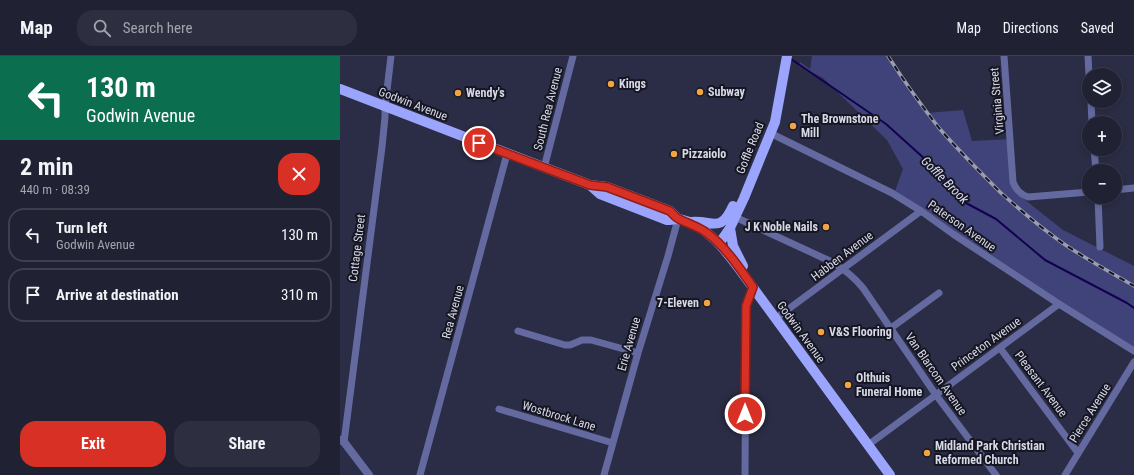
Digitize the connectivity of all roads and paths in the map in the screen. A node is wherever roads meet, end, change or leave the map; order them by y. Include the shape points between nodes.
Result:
1 (391, 56) edge
2 (573, 56) edge
3 (787, 56) edge
4 (1004, 56) edge
5 (1088, 56) edge
6 (1089, 68) edge
7 (340, 89) edge
8 (385, 107) junction
9 (770, 133) junction
10 (507, 154) junction
11 (544, 168) junction
12 (1134, 188) edge
13 (1122, 189) edge
14 (1082, 193) edge
15 (744, 198) junction
16 (1098, 204) edge
17 (922, 211) junction
18 (735, 216) junction
19 (682, 220) junction
20 (730, 228) junction
21 (719, 244) junction
22 (1100, 247) dead end
23 (843, 269) junction
24 (746, 278) junction
25 (753, 287) junction
26 (939, 293) dead end
27 (1059, 304) junction
28 (775, 319) junction
29 (891, 328) junction
30 (518, 331) dead end
31 (1000, 348) junction
32 (1134, 351) edge
33 (638, 353) junction
34 (1134, 362) edge
35 (936, 394) junction
36 (499, 409) dead end
37 (342, 441) edge
38 (613, 443) junction
39 (868, 445) junction
40 (1078, 453) junction
41 (369, 475) edge
42 (420, 475) edge
43 (604, 475) edge
44 (745, 475) edge
45 (890, 475) edge
46 (996, 475) edge
47 (1065, 475) edge

1 - 8 street, Cottage Street
2 - 11 street, South Rea Avenue
3 - 9 main road, Goffle Road via 775,122
4 - 14 street, Virginia Street via 1015,187 1023,195 1033,197
5 - 6 street
7 - 8 main road, Godwin Avenue
8 - 10 main road, Godwin Avenue
8 - 37 street, Cottage Street via 386,117
9 - 15 main road, Goffle Road
9 - 17 street, Paterson Avenue via 892,193
10 - 11 main road, Godwin Avenue
10 - 42 street, Rea Avenue
11 - 19 main road, Godwin Avenue via 590,185 600,194 667,220
12 - 13 street
15 - 18 main road, Goffle Road
15 - 19 main road via 735,201 721,222 711,224
16 - 22 street
17 - 23 street, Habben Avenue
17 - 27 street, Paterson Avenue
18 - 20 main road, Goffle Road
18 - 23 street, Van Blarcom Avenue
19 - 21 main road, Godwin Avenue via 700,228
19 - 33 street, Erie Avenue
20 - 21 main road, Goffle Road
20 - 24 main road via 733,246
21 - 24 main road, Godwin Avenue
23 - 28 street, Habben Avenue
23 - 29 street, Van Blarcom Avenue via 863,288
24 - 25 main road, Godwin Avenue
25 - 28 main road, Godwin Avenue
25 - 44 street via 746,306
26 - 29 street
27 - 31 street, Princeton Avenue
27 - 32 street, Paterson Avenue
28 - 39 main road, Godwin Avenue
29 - 35 street, Van Blarcom Avenue
30 - 33 street via 565,345 587,339
31 - 35 street, Princeton Avenue
31 - 40 street, Pleasant Avenue
33 - 38 street, Erie Avenue
34 - 40 street, Pierce Avenue
35 - 39 street, Princeton Avenue
35 - 46 street, Van Blarcom Avenue
36 - 38 street, Wostbrock Lane
37 - 41 street
38 - 43 street, Erie Avenue
39 - 45 main road, Godwin Avenue
40 - 47 street, Pierce Avenue

